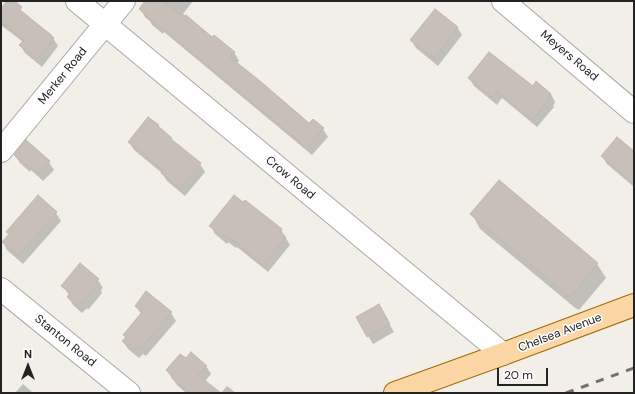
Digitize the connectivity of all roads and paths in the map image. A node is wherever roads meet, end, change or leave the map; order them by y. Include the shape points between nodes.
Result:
1 (77, 1) edge
2 (124, 1) edge
3 (503, 1) edge
4 (105, 24) junction
5 (634, 112) edge
6 (1, 151) edge
7 (1, 289) edge
8 (634, 305) edge
9 (504, 354) junction
10 (129, 393) edge
11 (395, 393) edge

1 - 4 street, Crow Road
2 - 4 street, Merker Road
3 - 5 street, Meyers Road
4 - 6 street, Merker Road
4 - 9 street, Crow Road
7 - 10 street, Stanton Road
8 - 9 main road, Chelsea Avenue
9 - 11 main road, Chelsea Avenue

